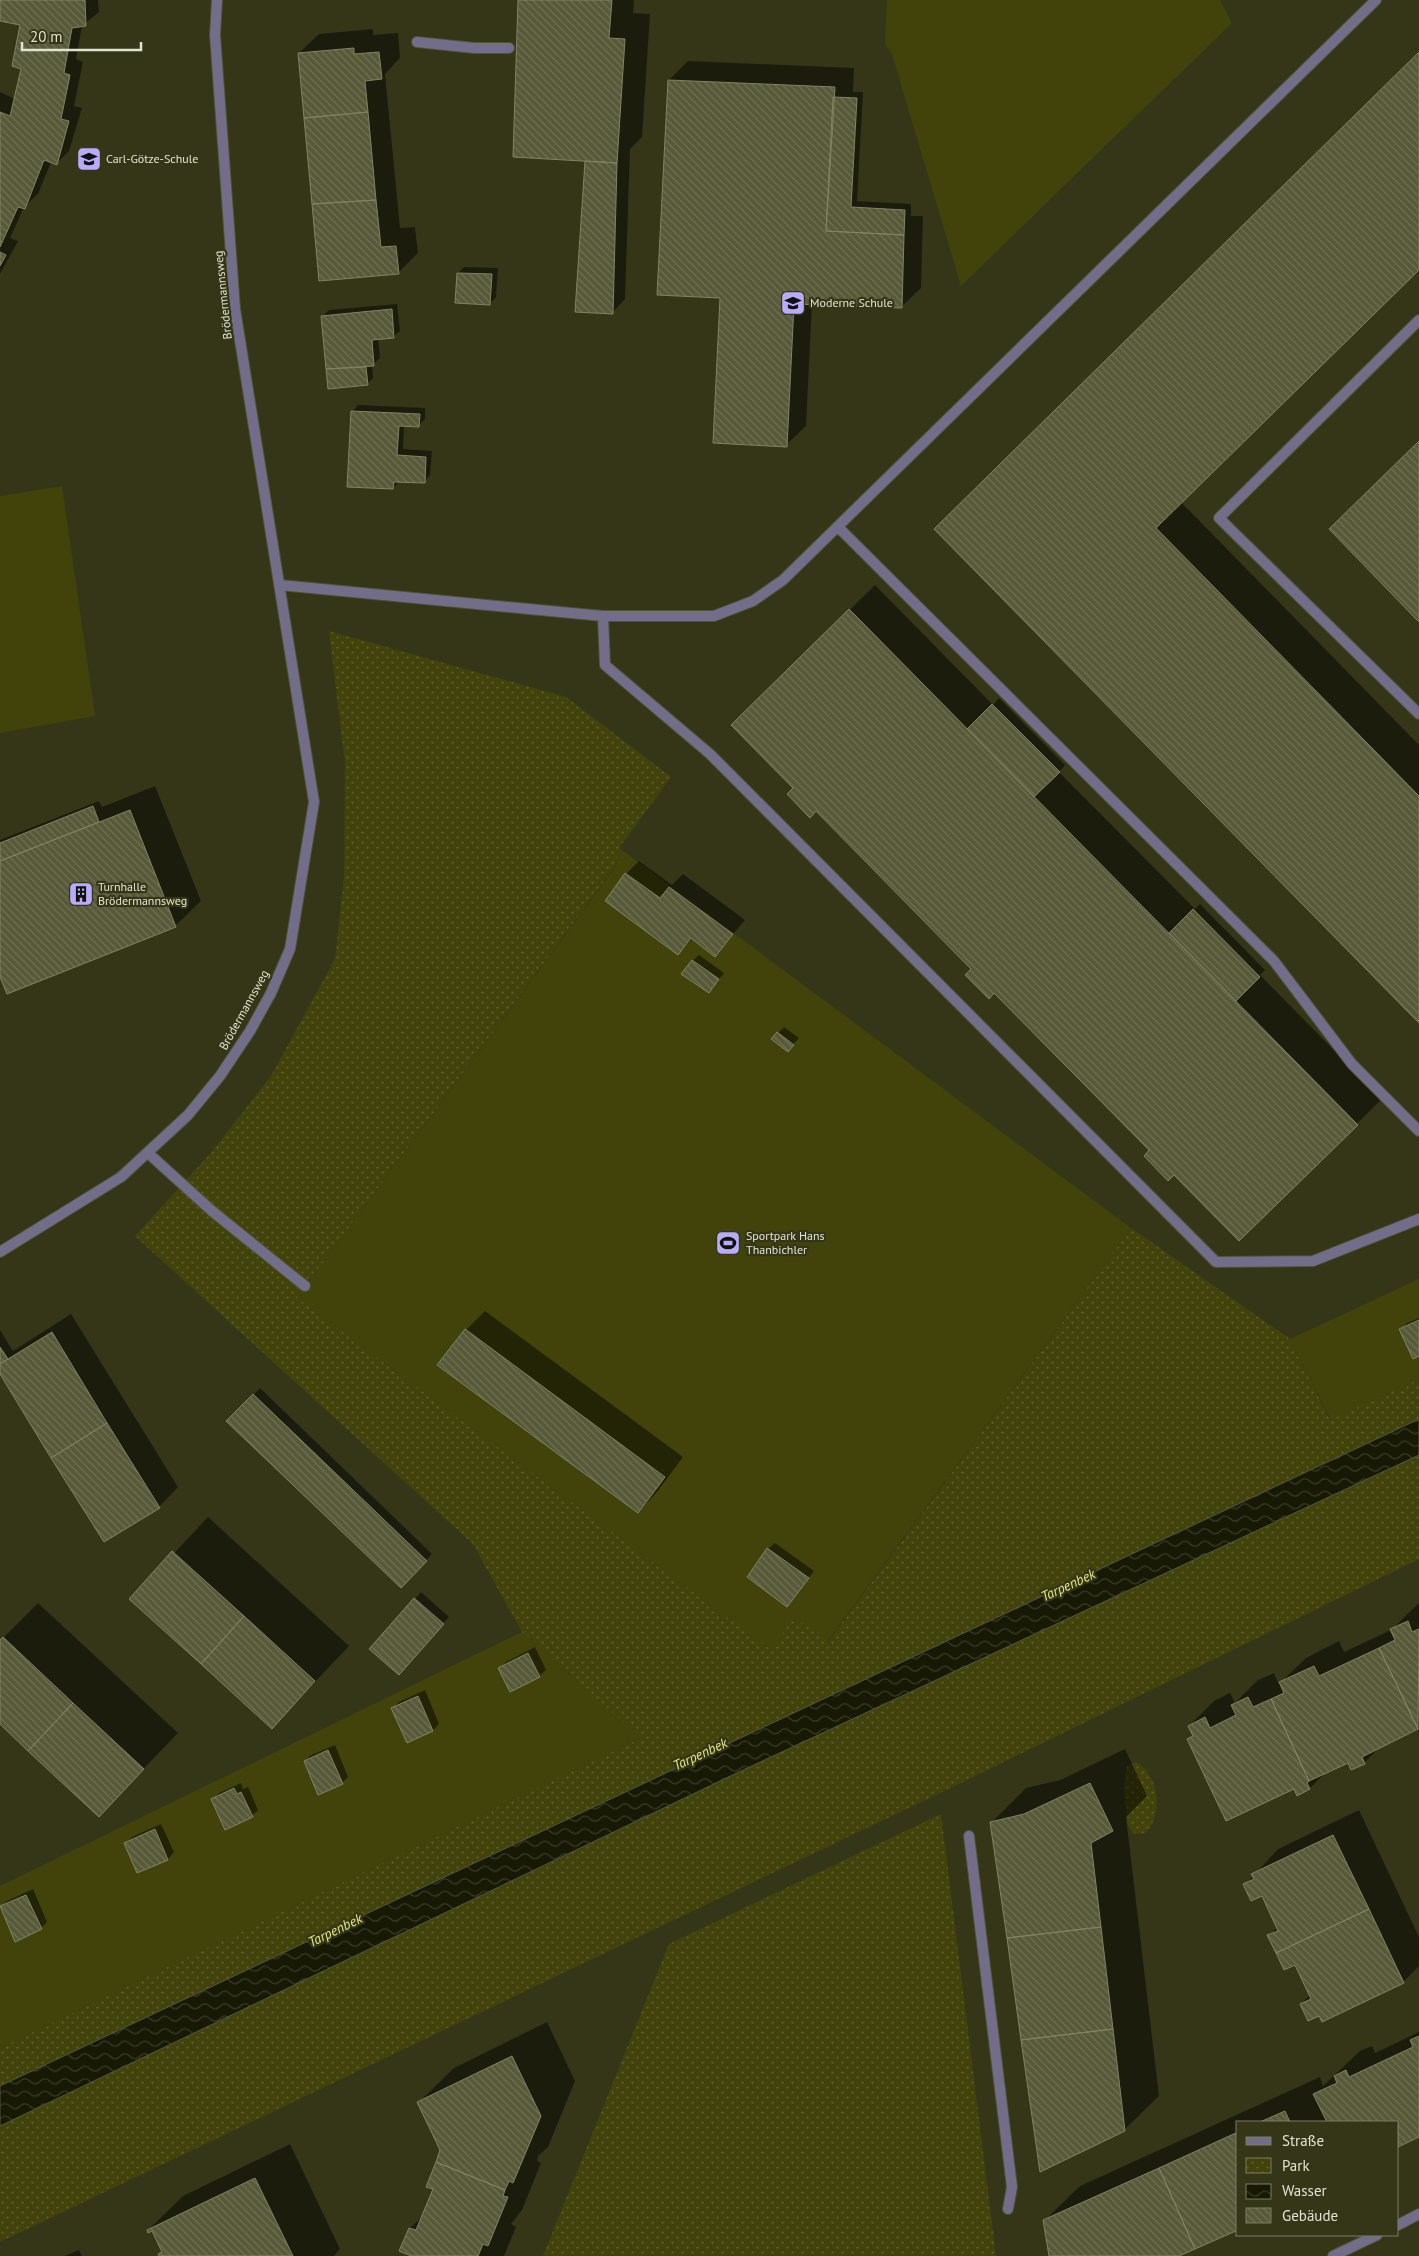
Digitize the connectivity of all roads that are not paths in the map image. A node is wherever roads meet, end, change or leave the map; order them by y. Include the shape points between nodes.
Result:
1 (217, 0) edge
2 (1376, 0) edge
3 (418, 42) dead end
4 (509, 48) dead end
5 (1419, 320) edge
6 (838, 527) junction
7 (280, 585) junction
8 (603, 616) junction
9 (1419, 714) edge
10 (1419, 1131) edge
11 (148, 1154) junction
12 (1419, 1219) edge
13 (0, 1252) edge
14 (305, 1286) dead end
15 (969, 1836) dead end
16 (1008, 2209) dead end
17 (1419, 2214) edge
18 (1399, 2224) edge
19 (1375, 2236) edge
20 (1333, 2256) edge

1 - 7 street, Brödermannsweg via 215,35 235,309
2 - 6 street
3 - 4 street
5 - 9 street via 1219,518
6 - 8 street via 783,580 753,602 714,616
6 - 10 street via 1274,961 1352,1064
7 - 8 street
7 - 11 street, Brödermannsweg via 314,802 290,949 250,1031 220,1076 188,1115
8 - 12 street via 605,665 710,754 1216,1262 1313,1261
11 - 13 street, Brödermannsweg via 99,1192
11 - 14 street
15 - 16 street via 1012,2187
17 - 18 street
19 - 20 street

